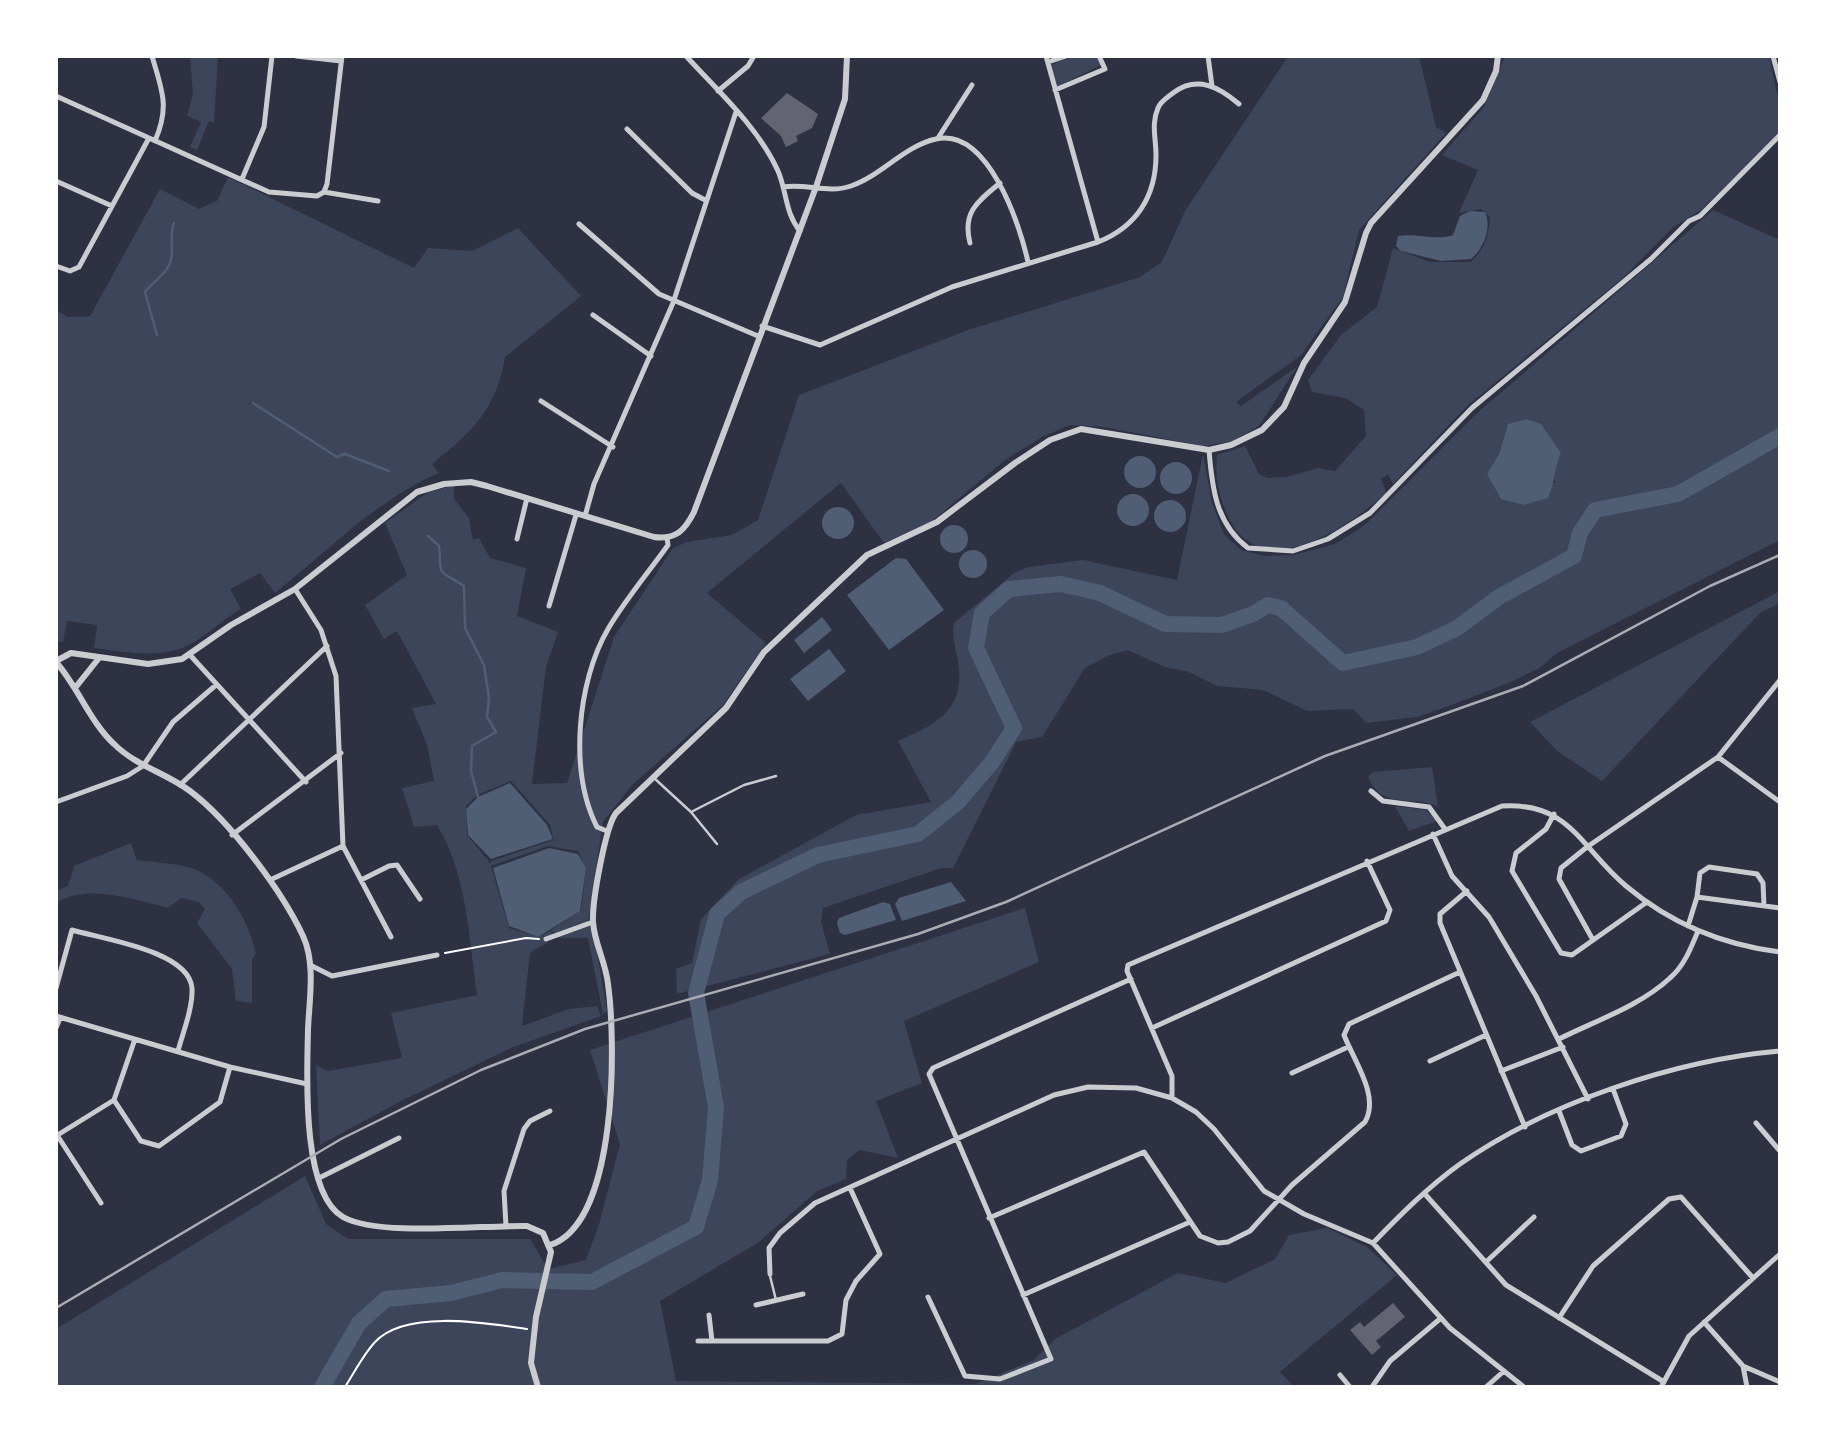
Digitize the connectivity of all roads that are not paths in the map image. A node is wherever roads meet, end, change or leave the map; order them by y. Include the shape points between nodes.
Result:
1 (152, 56) edge
2 (272, 56) edge
3 (296, 56) edge
4 (686, 56) edge
5 (754, 56) edge
6 (847, 56) edge
7 (1066, 56) edge
8 (1099, 56) edge
9 (1208, 56) edge
10 (1498, 56) edge
11 (1773, 56) edge
12 (342, 58) edge
13 (1047, 59) edge
14 (1780, 82) edge
15 (972, 85) dead end
16 (1212, 86) junction
17 (1055, 90) junction
18 (718, 91) junction
19 (56, 96) edge
20 (1239, 104) dead end
21 (736, 112) junction
22 (627, 129) dead end
23 (1780, 135) edge
24 (938, 138) junction
25 (152, 140) junction
26 (242, 180) junction
27 (56, 181) edge
28 (1000, 183) junction
29 (783, 187) junction
30 (816, 187) junction
31 (324, 192) junction
32 (705, 200) junction
33 (378, 201) dead end
34 (112, 206) junction
35 (579, 224) dead end
36 (800, 231) junction
37 (1098, 242) junction
38 (970, 243) dead end
39 (1028, 262) junction
40 (56, 266) edge
41 (673, 303) junction
42 (593, 315) dead end
43 (762, 326) junction
44 (758, 336) junction
45 (651, 356) junction
46 (541, 401) dead end
47 (613, 447) junction
48 (1209, 450) junction
49 (527, 498) junction
50 (576, 515) junction
51 (585, 516) junction
52 (667, 538) junction
53 (517, 540) dead end
54 (295, 589) junction
55 (549, 607) dead end
56 (327, 646) junction
57 (190, 655) junction
58 (99, 658) junction
59 (56, 662) edge
60 (1780, 680) edge
61 (216, 685) junction
62 (75, 688) junction
63 (250, 720) junction
64 (341, 753) junction
65 (1718, 757) junction
66 (143, 766) junction
67 (652, 776) junction
68 (776, 776) dead end
69 (306, 782) junction
70 (180, 785) junction
71 (1371, 792) dead end
72 (56, 802) edge
73 (1780, 802) edge
74 (691, 812) junction
75 (1554, 814) junction
76 (1445, 829) junction
77 (607, 831) junction
78 (1433, 834) junction
79 (232, 835) junction
80 (717, 844) dead end
81 (343, 846) junction
82 (1587, 847) junction
83 (1367, 861) junction
84 (270, 880) junction
85 (361, 880) junction
86 (1466, 891) junction
87 (1697, 897) junction
88 (419, 899) dead end
89 (1647, 902) junction
90 (1764, 906) junction
91 (1780, 908) edge
92 (593, 922) junction
93 (1688, 926) junction
94 (1698, 931) junction
95 (391, 937) dead end
96 (546, 939) road end
97 (1592, 940) junction
98 (1780, 952) edge
99 (437, 955) road end
100 (310, 965) junction
101 (1460, 972) junction
102 (1131, 979) junction
103 (56, 988) edge
104 (58, 1017) edge
105 (56, 1028) edge
106 (1152, 1028) junction
107 (1486, 1035) junction
108 (135, 1039) junction
109 (1559, 1039) junction
110 (1348, 1046) junction
111 (1563, 1047) junction
112 (178, 1051) junction
113 (1780, 1051) edge
114 (1430, 1061) dead end
115 (230, 1067) junction
116 (1501, 1071) junction
117 (1292, 1073) dead end
118 (307, 1084) junction
119 (1614, 1089) junction
120 (1172, 1098) junction
121 (1588, 1099) junction
122 (114, 1100) junction
123 (550, 1111) dead end
124 (1559, 1111) junction
125 (1756, 1124) dead end
126 (1525, 1127) junction
127 (57, 1135) edge
128 (399, 1138) dead end
129 (956, 1139) junction
130 (1780, 1151) edge
131 (319, 1178) junction
132 (850, 1188) junction
133 (1424, 1193) junction
134 (1278, 1200) junction
135 (101, 1203) dead end
136 (1534, 1217) dead end
137 (989, 1218) junction
138 (1190, 1222) junction
139 (506, 1226) junction
140 (1373, 1243) junction
141 (550, 1245) junction
142 (1780, 1254) edge
143 (1486, 1262) junction
144 (770, 1274) joint
145 (1753, 1278) junction
146 (803, 1294) dead end
147 (1023, 1295) junction
148 (928, 1297) dead end
149 (776, 1300) junction
150 (756, 1305) dead end
151 (709, 1315) dead end
152 (1441, 1318) junction
153 (1559, 1318) junction
154 (1704, 1322) junction
155 (698, 1341) dead end
156 (712, 1341) junction
157 (1743, 1366) junction
158 (1504, 1371) junction
159 (1340, 1376) dead end
160 (1780, 1382) edge
161 (1663, 1385) edge
162 (538, 1387) edge
163 (1350, 1387) edge
164 (1372, 1387) edge
165 (1486, 1387) edge
166 (1524, 1387) edge
167 (1747, 1387) edge

1 - 25 street via 165,107
2 - 26 street via 264,127
3 - 12 street
4 - 18 street
5 - 18 street
6 - 30 street via 845,99
7 - 13 street
8 - 17 street via 1105,68
9 - 16 street
10 - 48 street via 1483,100 1366,233 1345,302 1304,363 1284,407 1252,436
11 - 14 street
12 - 31 street
13 - 17 street
15 - 24 street
16 - 20 street
16 - 37 street via 1182,86 1159,105 1153,129 1155,179 1143,208 1114,236
17 - 37 street
18 - 21 street
19 - 25 street
21 - 29 street via 763,144
21 - 32 street
22 - 32 street via 692,193
23 - 48 street via 1651,260 1472,408 1370,513 1343,531 1293,551 1248,548 1224,524
24 - 28 street via 964,144 983,158
24 - 30 street via 856,185 839,190
25 - 26 street
25 - 34 street
26 - 31 street via 270,192 317,196
27 - 34 street
28 - 38 street via 976,202 966,226
28 - 39 street
29 - 30 street
29 - 36 street via 790,219
30 - 36 street
31 - 33 street
32 - 41 street
34 - 40 street via 79,267 70,271
35 - 41 street
36 - 43 street
37 - 39 street
39 - 43 street via 952,287 820,345
41 - 44 street
41 - 45 street
42 - 45 street
43 - 44 street
44 - 52 street via 694,512 682,532
45 - 47 street
46 - 47 street
47 - 51 street via 594,484
48 - 67 street via 1081,429 1050,440 946,517 867,555 764,652 726,708
49 - 50 street
49 - 53 street
49 - 54 street via 471,482 429,487 406,499
50 - 51 street
50 - 55 street
51 - 52 street
52 - 77 street via 668,545 608,629 586,684 580,775 592,818 597,827
54 - 56 street
54 - 57 street via 231,625
56 - 63 street
56 - 64 street via 336,676
57 - 58 street via 161,663
57 - 61 street
58 - 59 street via 71,653
58 - 62 street
59 - 62 street
60 - 65 street
61 - 63 street
61 - 66 street via 173,723
62 - 66 street via 112,743
63 - 69 street
63 - 70 street
64 - 69 street
64 - 81 street
65 - 73 street
65 - 82 street
66 - 70 street
66 - 72 street
67 - 74 lane
67 - 77 street via 616,813
68 - 74 lane via 755,780
69 - 79 street
70 - 79 street
71 - 76 street via 1383,802 1429,807
74 - 80 lane
75 - 76 street via 1533,806 1502,806
75 - 82 street
75 - 97 street via 1546,829 1516,853 1512,871 1561,953 1572,955
76 - 78 street
77 - 92 street
78 - 83 street
78 - 86 street via 1452,876
79 - 84 street
81 - 84 street
81 - 85 street
82 - 89 street
82 - 97 street via 1561,868 1559,879
83 - 102 street via 1135,961 1127,968
83 - 106 street via 1390,911 1386,921
84 - 100 street via 304,937
85 - 88 street via 397,866
85 - 95 street
86 - 101 street via 1440,914
86 - 109 street via 1489,917
87 - 90 street
87 - 90 street via 1700,873 1709,867 1757,874 1763,883
87 - 93 street
89 - 93 street
89 - 97 street
90 - 91 street
92 - 96 street
92 - 141 street via 608,982 614,1046 603,1167 582,1218 563,1239
93 - 94 street
94 - 98 street via 1748,948
94 - 109 street via 1688,956 1671,978
99 - 100 street via 332,976
100 - 118 street
101 - 107 street
101 - 110 street via 1353,1020 1345,1031
102 - 106 street
102 - 129 street via 930,1070
103 - 112 street via 72,930 173,959 192,985
104 - 105 street
104 - 108 street
106 - 120 street via 1172,1076
107 - 114 street
107 - 116 street
108 - 112 street
108 - 122 street
109 - 111 street
110 - 117 street
110 - 134 street via 1370,1099 1370,1114
111 - 116 street
111 - 121 street
112 - 115 street
113 - 119 street via 1744,1054 1655,1074
115 - 118 street
115 - 122 street via 220,1102 159,1146 141,1141
116 - 126 street
118 - 131 street
119 - 121 street
119 - 124 street via 1626,1124 1621,1136 1581,1151 1572,1145
120 - 129 street via 1136,1088 1071,1090
120 - 134 street via 1214,1129 1264,1191
121 - 124 street
122 - 127 street
123 - 139 street via 524,1129 504,1191
124 - 126 street
125 - 130 street
126 - 133 street via 1461,1163
127 - 135 street
128 - 131 street
129 - 132 street
129 - 137 street
131 - 139 street via 328,1203 352,1221 385,1226
132 - 144 street via 815,1203 780,1233 769,1248
132 - 156 street via 880,1254 846,1300 842,1334 828,1341
133 - 140 street
133 - 143 street
134 - 138 street via 1250,1231 1228,1242 1200,1236
134 - 140 street
136 - 143 street
137 - 138 street via 1144,1152
137 - 147 street
138 - 147 street
139 - 141 street via 535,1228
140 - 152 street
141 - 162 street via 531,1363
142 - 145 street
143 - 153 street via 1506,1285
144 - 149 lane
145 - 153 street via 1681,1197 1669,1199 1593,1266
145 - 154 street
146 - 149 street
147 - 148 street via 1051,1359 1000,1379 965,1376
149 - 150 street
151 - 156 street
152 - 158 street
152 - 164 street via 1390,1361
153 - 161 street
154 - 157 street
154 - 161 street via 1689,1336
155 - 156 street
157 - 160 street
157 - 167 street
158 - 165 street
158 - 166 street
159 - 163 street

